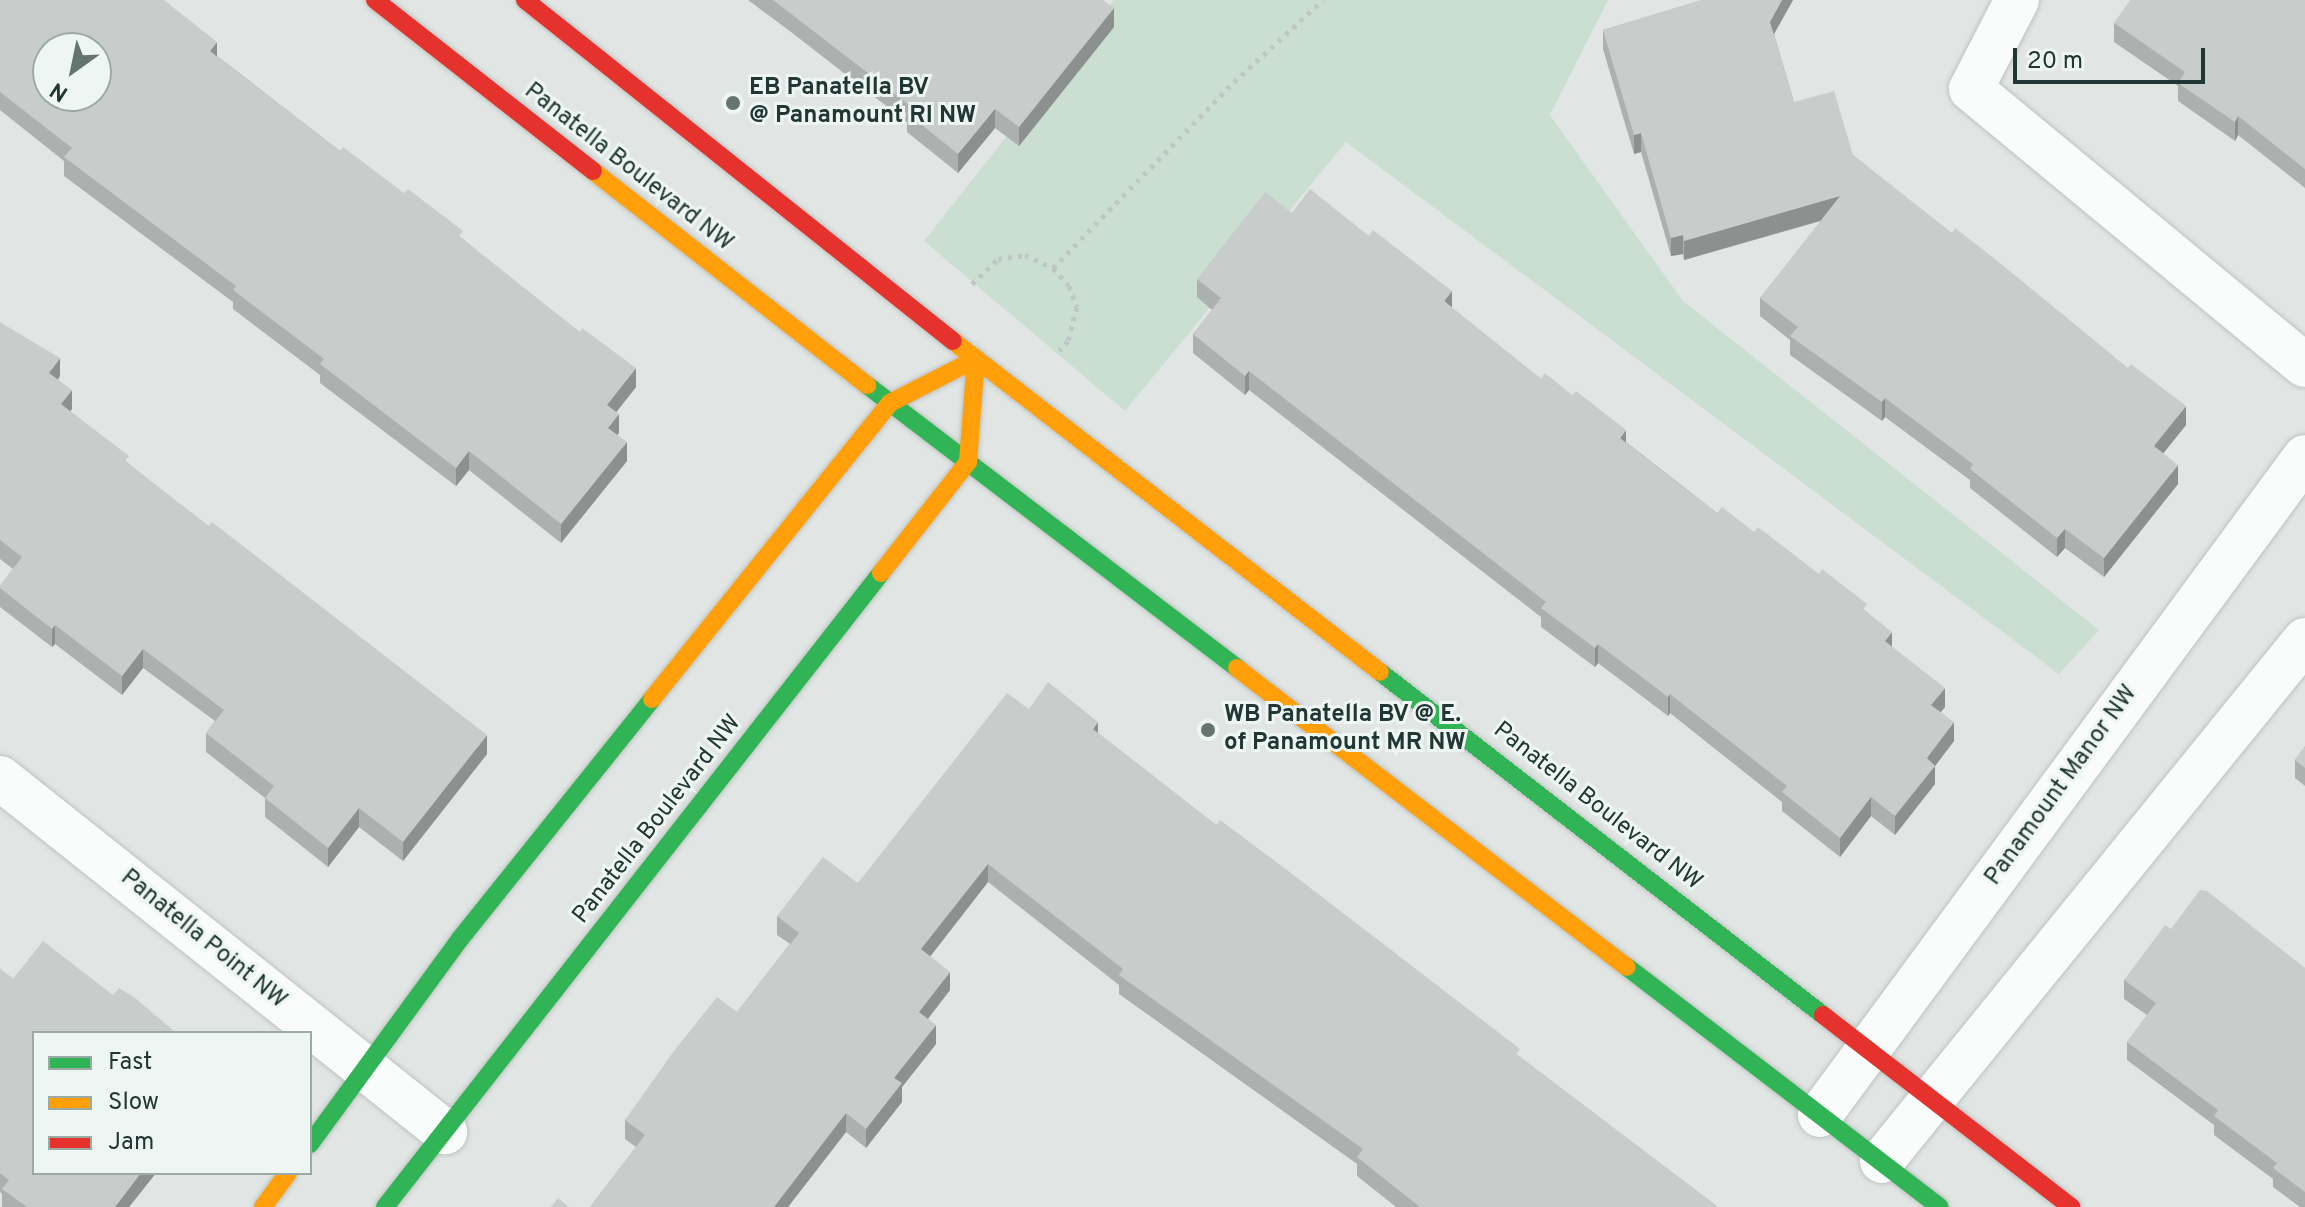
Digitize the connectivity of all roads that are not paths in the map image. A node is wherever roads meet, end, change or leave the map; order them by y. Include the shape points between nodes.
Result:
1 (375, 0) edge
2 (525, 0) edge
3 (2017, 0) edge
4 (976, 359) junction
5 (2305, 365) edge
6 (890, 403) junction
7 (2305, 457) edge
8 (968, 462) junction
9 (2305, 640) edge
10 (0, 778) edge
11 (1869, 1047) junction
12 (365, 1070) junction
13 (1932, 1097) junction
14 (1820, 1115) junction
15 (445, 1132) junction
16 (312, 1141) edge
17 (1882, 1161) junction
18 (287, 1175) edge
19 (263, 1207) edge
20 (385, 1207) edge
21 (1940, 1207) edge
22 (2071, 1207) edge

1 - 6 street, Panatella Boulevard NW
2 - 4 street, Panatella Boulevard NW
3 - 5 street via 1971,89
4 - 6 street
4 - 8 street
4 - 11 street, Panatella Boulevard NW
6 - 8 street, Panatella Boulevard NW
6 - 12 street via 460,939
7 - 11 street, Panamount Manor NW
8 - 14 street, Panatella Boulevard NW
8 - 15 street, Panatella Boulevard NW
9 - 13 street
10 - 12 street, Panatella Point NW
11 - 13 street, Panatella Boulevard NW
11 - 14 street, Panamount Manor NW
12 - 15 street, Panatella Point NW
12 - 16 street
13 - 17 street
13 - 22 street, Panatella Boulevard NW
14 - 17 street, Panatella Boulevard NW
15 - 20 street, Panatella Boulevard NW
17 - 21 street, Panatella Boulevard NW
18 - 19 street

